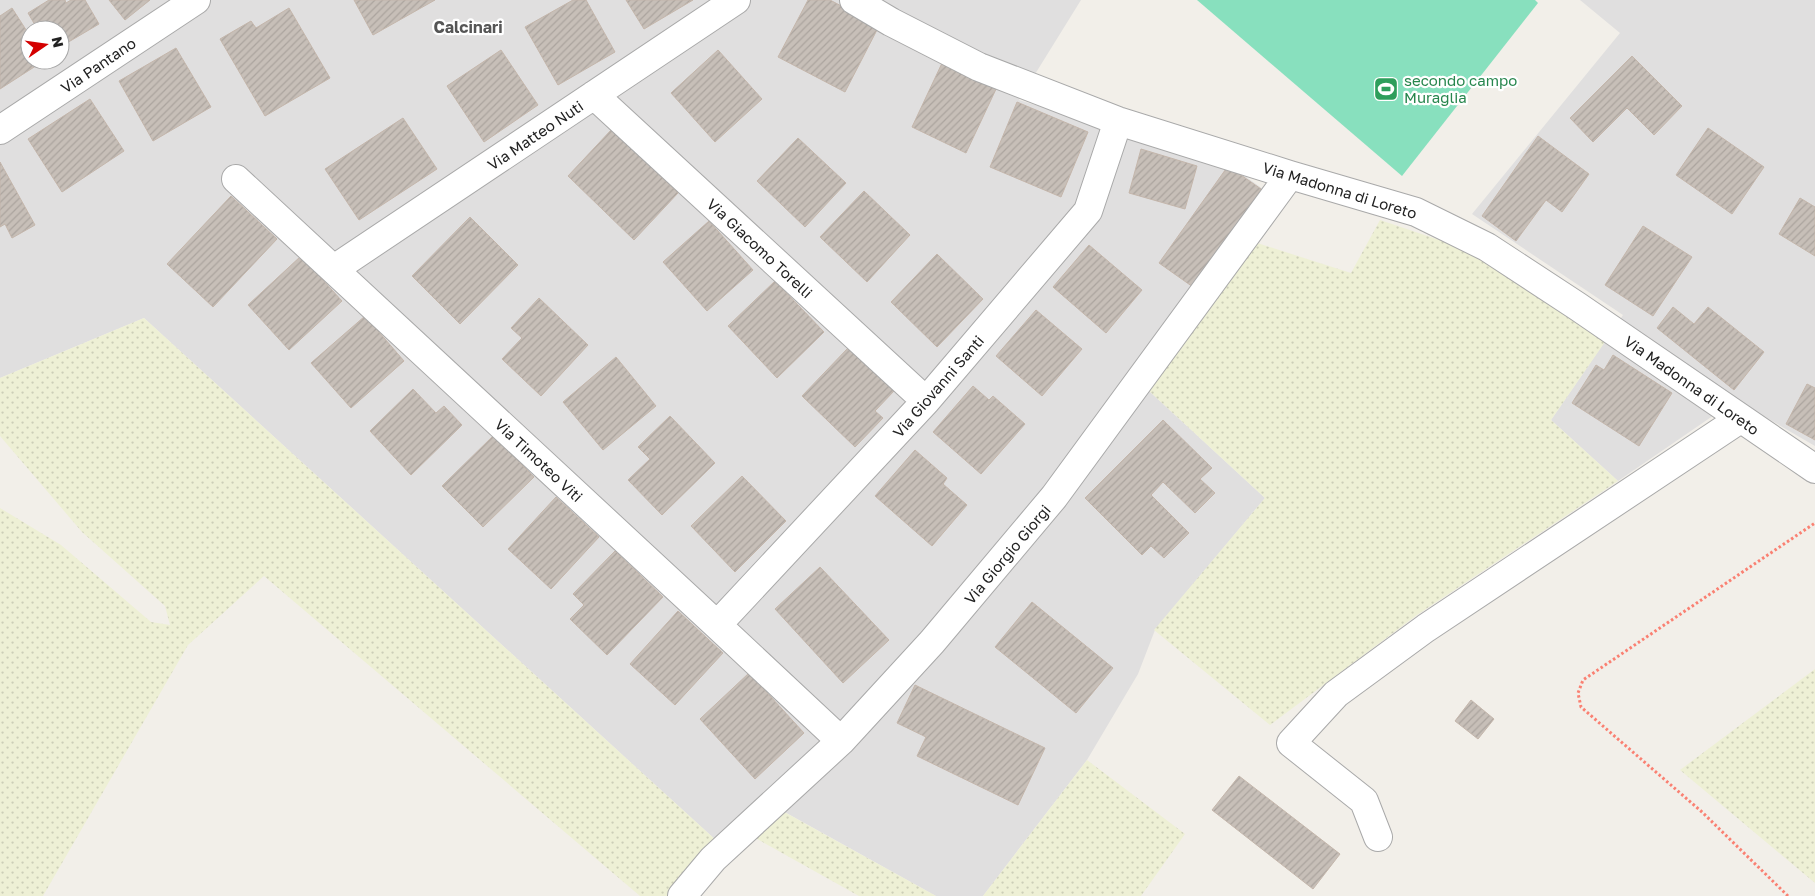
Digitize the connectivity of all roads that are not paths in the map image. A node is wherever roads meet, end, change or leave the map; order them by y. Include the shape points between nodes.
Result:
1 (196, 0) edge
2 (736, 0) edge
3 (854, 0) edge
4 (594, 95) junction
5 (1118, 121) junction
6 (0, 130) edge
7 (1290, 175) junction
8 (236, 179) dead end
9 (334, 269) junction
10 (926, 401) junction
11 (1740, 419) junction
12 (1815, 470) edge
13 (717, 624) junction
14 (841, 742) junction
15 (1378, 837) dead end
16 (682, 896) edge

1 - 6 street, Via Pantano
2 - 4 street, Via Matteo Nuti
3 - 5 street, Via Madonna di Loreto via 979,67
4 - 9 street, Via Matteo Nuti
4 - 10 street, Via Giacomo Torelli
5 - 7 street, Via Madonna di Loreto
5 - 10 street, Via Giovanni Santi via 1088,211
7 - 11 street, Via Madonna di Loreto via 1416,212 1486,247
7 - 14 street, Via Giorgio Giorgi via 1054,497 932,642
8 - 9 street, Via Timoteo Viti
9 - 13 street, Via Timoteo Viti
10 - 13 street, Via Giovanni Santi
11 - 12 street, Via Madonna di Loreto
11 - 15 street via 1426,628 1336,694 1291,743 1364,801
13 - 14 street, Via Timoteo Viti
14 - 16 street, Via Giorgio Giorgi via 712,859

